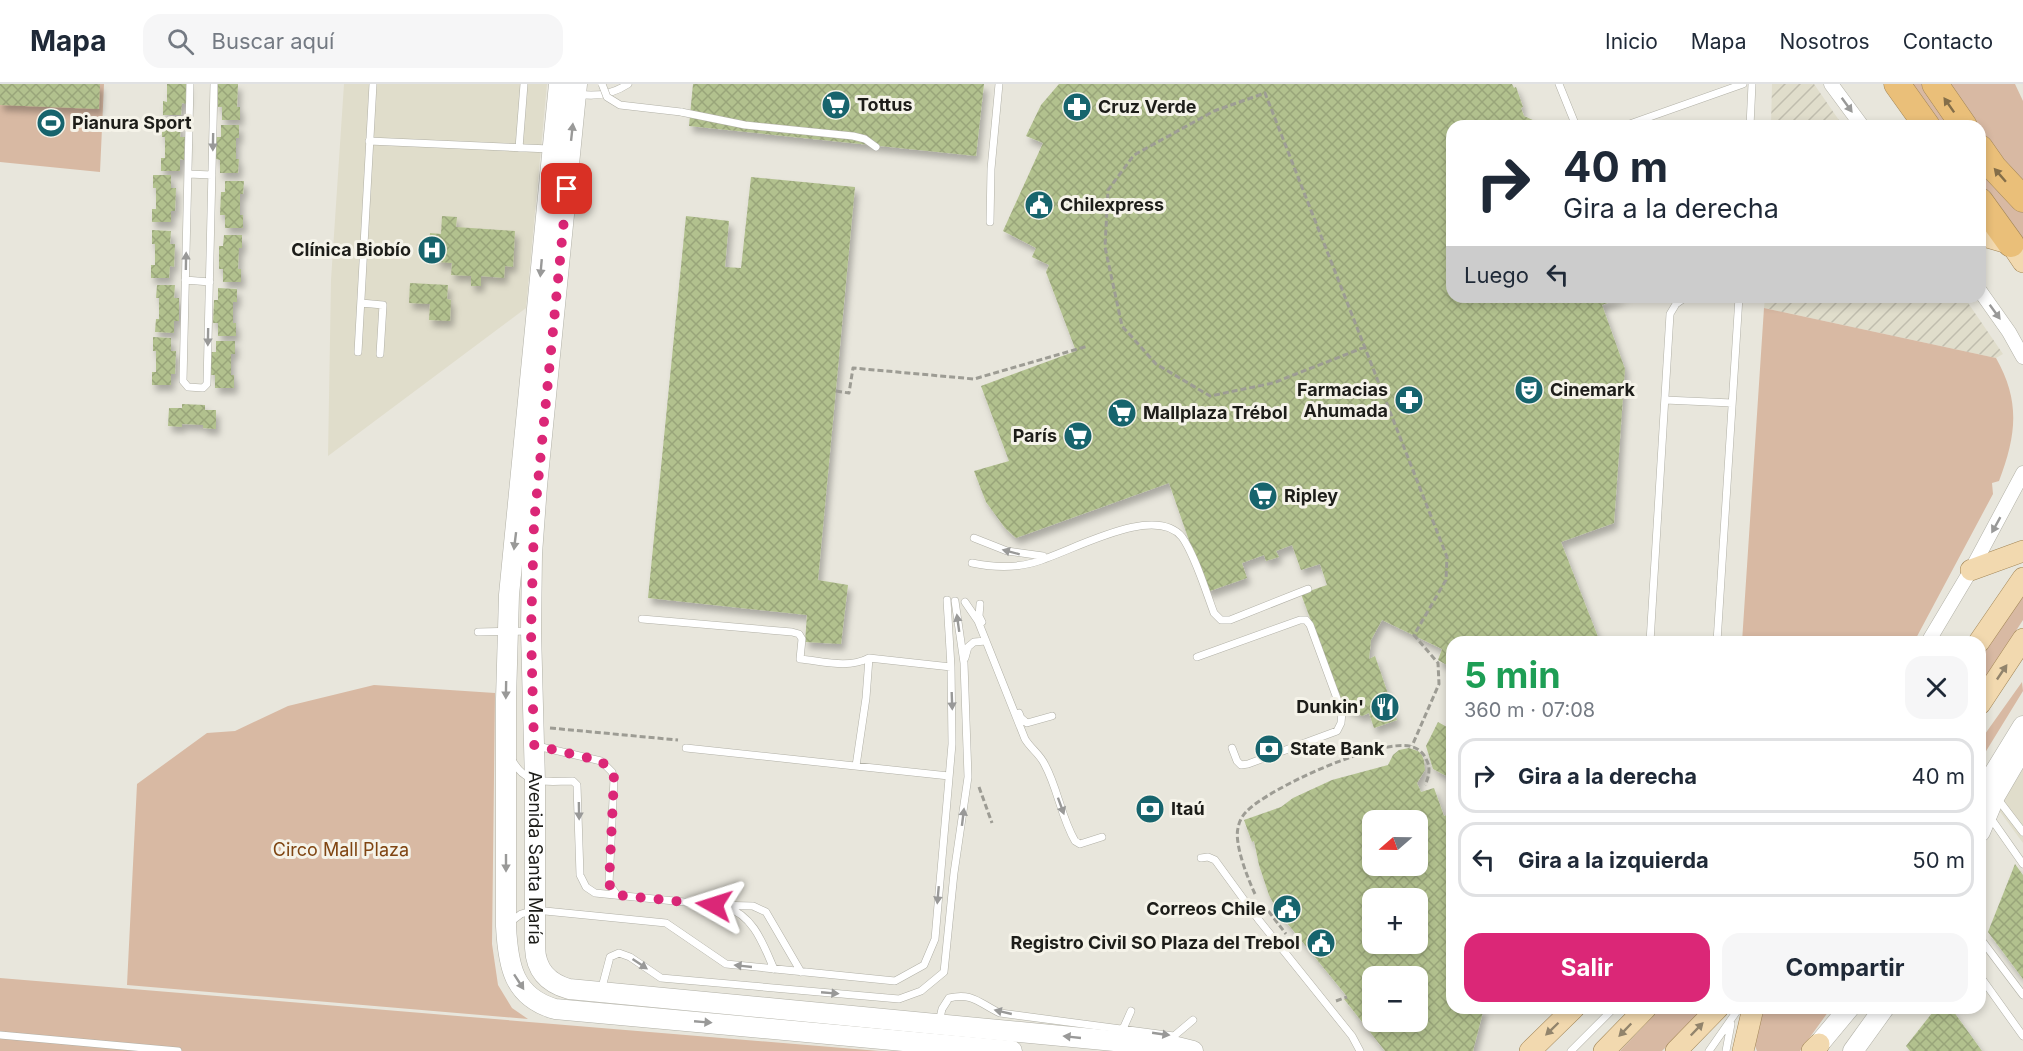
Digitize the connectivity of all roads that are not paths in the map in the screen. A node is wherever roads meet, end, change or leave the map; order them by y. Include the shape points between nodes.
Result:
1 (190, 84) edge
2 (214, 84) edge
3 (373, 84) edge
4 (524, 84) edge
5 (602, 84) edge
6 (628, 84) edge
7 (999, 84) edge
8 (1559, 84) edge
9 (1743, 84) edge
10 (1752, 84) edge
11 (1832, 84) edge
12 (1897, 84) edge
13 (1935, 84) edge
14 (571, 87) edge
15 (1727, 87) edge
16 (1574, 120) edge
17 (1640, 120) edge
18 (1750, 120) edge
19 (1858, 120) edge
20 (1923, 120) edge
21 (1960, 120) edge
22 (369, 141) junction
23 (876, 147) dead end
24 (519, 148) junction
25 (552, 150) junction
26 (1986, 156) edge
27 (188, 174) junction
28 (212, 175) junction
29 (2023, 199) edge
30 (1986, 209) edge
31 (990, 222) dead end
32 (1986, 238) edge
33 (2017, 253) edge
34 (185, 280) junction
35 (210, 282) junction
36 (1986, 299) edge
37 (361, 303) junction
38 (1677, 303) edge
39 (1739, 303) edge
40 (358, 352) dead end
41 (380, 354) dead end
42 (2023, 357) edge
43 (1665, 400) junction
44 (1732, 403) junction
45 (2023, 473) edge
46 (974, 538) dead end
47 (2023, 551) edge
48 (1051, 556) junction
49 (972, 563) dead end
50 (1971, 570) junction
51 (2023, 578) edge
52 (1308, 590) dead end
53 (965, 602) dead end
54 (980, 604) dead end
55 (642, 619) dead end
56 (478, 632) dead end
57 (507, 632) junction
58 (531, 632) junction
59 (1650, 636) edge
60 (1717, 636) edge
61 (1932, 636) edge
62 (1983, 636) edge
63 (2023, 639) edge
64 (986, 640) junction
65 (1197, 657) dead end
66 (869, 658) junction
67 (964, 663) junction
68 (951, 667) junction
69 (1986, 695) edge
70 (1052, 716) dead end
71 (2023, 726) edge
72 (534, 745) junction
73 (686, 748) dead end
74 (1232, 748) dead end
75 (2023, 748) edge
76 (506, 749) junction
77 (856, 766) junction
78 (949, 776) junction
79 (535, 782) junction
80 (1986, 803) edge
81 (2023, 832) edge
82 (1102, 837) dead end
83 (1201, 858) dead end
84 (2023, 864) edge
85 (617, 895) junction
86 (714, 905) junction
87 (535, 910) junction
88 (506, 926) junction
89 (1986, 946) edge
90 (774, 969) junction
91 (801, 972) junction
92 (1986, 984) edge
93 (600, 993) junction
94 (2023, 995) edge
95 (1131, 1011) dead end
96 (1568, 1014) edge
97 (1608, 1014) edge
98 (1640, 1014) edge
99 (1751, 1014) edge
100 (1844, 1014) edge
101 (1880, 1014) edge
102 (1724, 1015) edge
103 (1193, 1020) dead end
104 (939, 1024) junction
105 (1123, 1029) junction
106 (0, 1035) edge
107 (2023, 1036) edge
108 (1858, 1046) edge
109 (1816, 1049) edge
110 (1740, 1050) edge
111 (178, 1051) edge
112 (1012, 1051) edge
113 (1193, 1051) edge
114 (1360, 1051) edge
115 (1530, 1051) edge
116 (1572, 1051) edge
117 (1604, 1051) edge
118 (1676, 1051) edge
119 (1709, 1051) edge

1 - 27 lane
2 -> 28 lane
3 - 22 lane
4 - 24 lane
5 - 23 lane, bridge via 607,97 620,105 745,125 853,136
6 - 14 lane via 599,95
7 - 31 lane
8 - 16 lane
9 - 15 lane
10 - 18 lane
11 -> 19 street
12 - 20 highway
21 -> 13 highway
14 - 25 main road, Avenida Santa María
58 -> 14 main road, Avenida Santa María via 532,554
15 - 17 lane
22 - 24 lane
22 - 37 lane
24 - 25 lane
25 -> 57 main road, Avenida Santa María
29 -> 26 highway
27 - 28 lane
34 -> 27 lane
28 - 35 lane
30 - 33 highway
32 - 33 main road
34 - 35 lane
35 -> 34 lane via 207,384 203,388 188,387 183,381
36 -> 42 street
37 - 40 lane
37 - 41 lane via 383,305
38 - 43 lane via 1670,314
39 - 44 lane
43 - 44 lane
43 - 59 lane
44 - 60 lane
45 -> 50 street
48 -> 46 lane via 1006,551
47 - 50 main road
48 - 49 lane via 1004,566
48 - 52 lane via 1134,526 1159,524 1180,536 1188,548 1214,613 1221,620
50 - 61 street
51 - 62 main road
53 - 64 lane
54 - 70 lane via 979,616 1021,718 1027,723
55 - 66 lane via 792,632 802,639 800,659 851,664
56 - 57 lane
57 - 58 lane
57 -> 76 main road, Avenida Santa María
58 - 72 main road, Avenida Santa María
69 -> 63 main road
64 - 67 lane via 968,647
64 -> 82 lane via 1025,739 1046,765 1075,841 1080,844
65 - 74 lane via 1300,620 1310,625 1342,712 1337,732 1248,764 1241,765
66 - 68 lane
66 - 77 lane
67 -> 68 lane via 951,601
93 -> 67 lane via 610,957 619,953 661,978 899,999 921,991 944,972 968,777
68 -> 78 lane
71 - 80 main road
72 - 79 main road, Avenida Santa María
72 - 85 lane via 601,761 612,772 609,884
73 - 77 lane
75 - 80 main road
76 - 79 lane via 520,772
76 -> 88 main road, Avenida Santa María
77 - 78 lane
78 -> 91 lane via 935,939 924,965 896,981
79 -> 85 lane via 573,781 577,785 580,875 586,888
79 - 87 main road, Avenida Santa María
80 - 81 lane
80 - 84 lane
83 - 114 lane via 1215,860
85 - 86 lane
86 - 90 lane via 744,915 756,930
86 - 91 lane via 753,906 766,912
87 - 88 lane via 520,914
90 -> 87 lane via 726,964 666,923
87 - 93 main road, Avenida Santa María via 536,956 541,970 560,986
88 -> 112 main road, Avenida Santa María via 508,958 516,981 538,1002 555,1009
89 - 94 lane
90 - 91 lane
92 - 107 lane
93 - 104 main road, Avenida Santa María
95 - 105 lane
96 -> 115 main road
97 - 116 lane
98 -> 117 main road
99 - 110 main road
100 - 109 main road
101 - 108 main road
102 - 110 lane
118 -> 102 main road
102 - 119 lane
105 -> 103 lane via 1174,1036
105 -> 104 lane via 1000,1013 975,998 961,995 949,998
113 -> 104 main road, Avenida Santa María
106 - 111 lane

